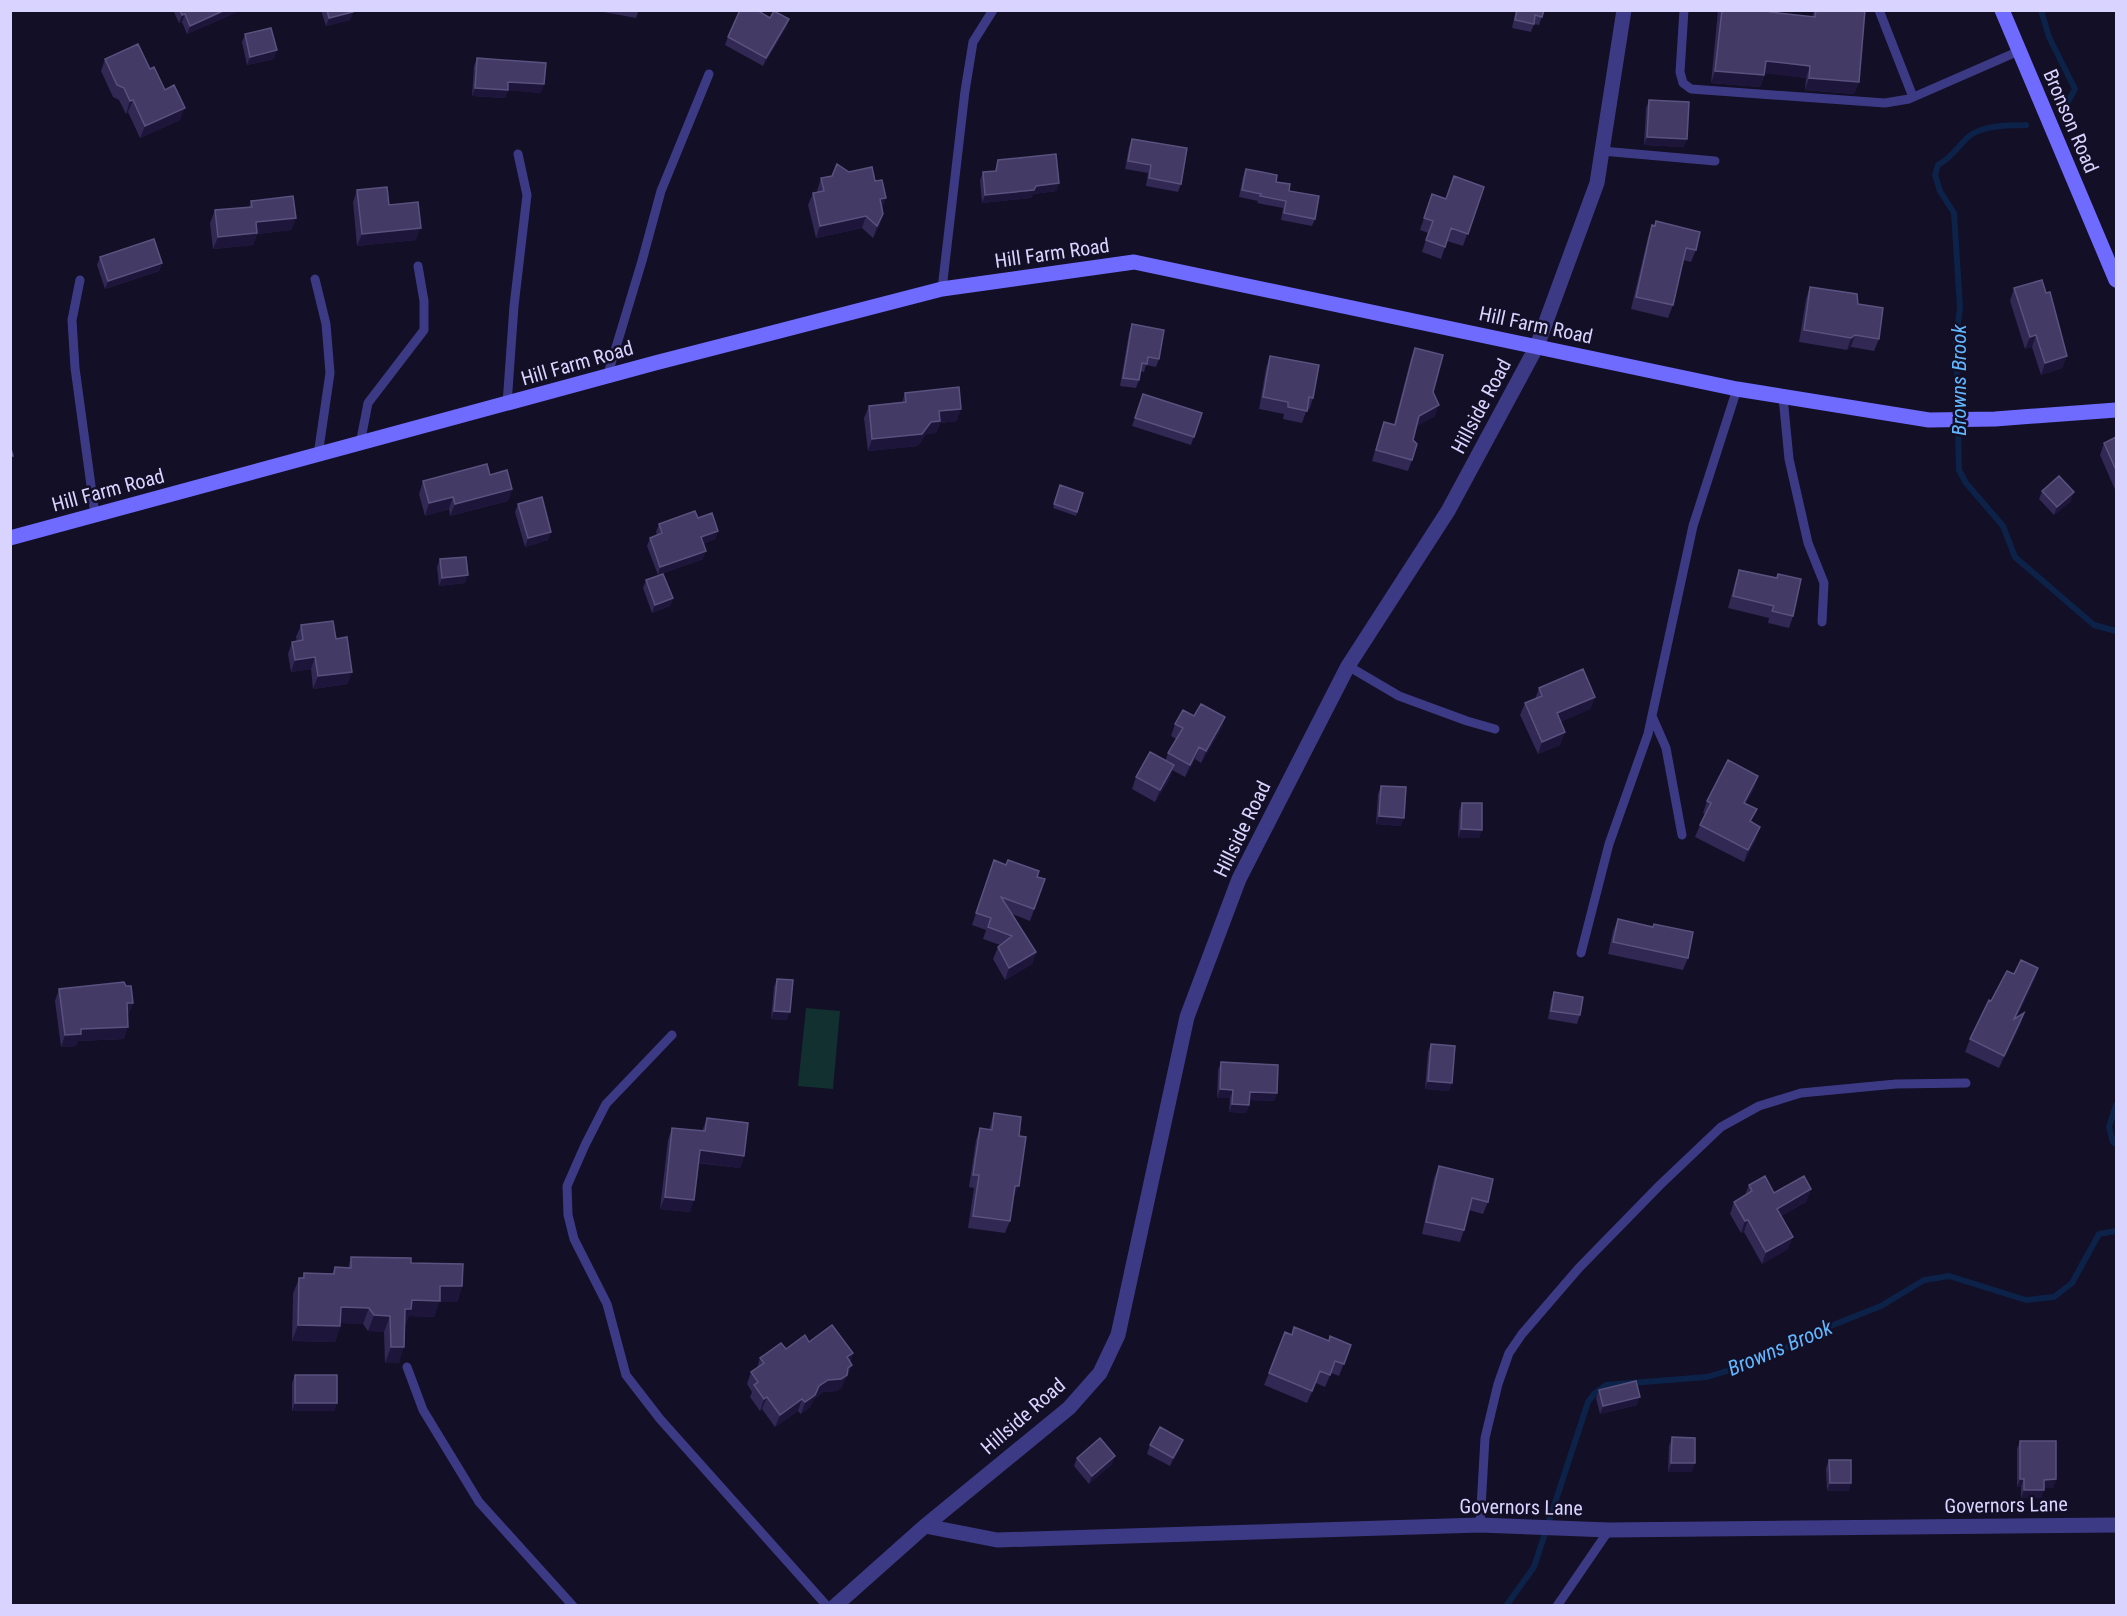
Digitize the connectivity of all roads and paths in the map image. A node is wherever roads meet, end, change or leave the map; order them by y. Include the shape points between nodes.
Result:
1 (993, 10) edge
2 (1624, 10) edge
3 (1684, 10) edge
4 (1879, 10) edge
5 (2002, 10) edge
6 (2019, 51) junction
7 (709, 74) dead end
8 (1913, 97) junction
9 (1602, 151) junction
10 (518, 154) dead end
11 (1715, 160) dead end
12 (418, 266) dead end
13 (315, 279) dead end
14 (80, 280) dead end
15 (2116, 280) edge
16 (942, 289) junction
17 (1537, 346) junction
18 (607, 377) junction
19 (1737, 389) junction
20 (1783, 397) junction
21 (507, 404) junction
22 (2116, 410) edge
23 (360, 444) junction
24 (318, 455) junction
25 (95, 515) junction
26 (10, 538) edge
27 (1822, 622) dead end
28 (1348, 666) junction
29 (1652, 716) junction
30 (1495, 729) dead end
31 (1683, 835) dead end
32 (1581, 952) dead end
33 (672, 1035) dead end
34 (1966, 1083) dead end
35 (407, 1367) dead end
36 (2116, 1525) edge
37 (925, 1526) junction
38 (1480, 1526) junction
39 (1609, 1530) junction
40 (573, 1605) edge
41 (827, 1605) edge
42 (835, 1605) edge
43 (1557, 1605) edge

1 - 16 lane via 973,42
2 - 9 street, Hillside Road
3 - 8 lane via 1680,72 1683,83 1691,89 1885,103
4 - 8 lane
5 - 6 main road, Bronson Road
6 - 8 lane
6 - 15 main road, Bronson Road
7 - 18 lane via 661,191
9 - 11 lane
9 - 17 street, Hillside Road via 1597,183
10 - 21 lane via 527,195
12 - 23 lane via 424,330 368,403
13 - 24 lane via 326,324 330,373
14 - 25 lane via 72,320 75,368
16 - 17 main road, Hill Farm Road via 1134,262
16 - 18 main road, Hill Farm Road
17 - 19 main road, Hill Farm Road
17 - 28 street, Hillside Road via 1448,511
18 - 21 main road, Hill Farm Road
19 - 20 main road, Hill Farm Road
19 - 29 lane via 1693,526
20 - 22 main road, Hill Farm Road via 1929,420
20 - 27 lane via 1789,459 1808,543 1824,583
21 - 23 main road, Hill Farm Road
23 - 24 main road, Hill Farm Road
24 - 25 main road, Hill Farm Road
25 - 26 main road, Hill Farm Road
28 - 30 lane via 1399,696
28 - 37 street, Hillside Road via 1239,879 1187,1017 1118,1335 1100,1373 1070,1408
29 - 31 lane via 1665,748
29 - 32 lane via 1609,844
33 - 41 lane via 606,1104 585,1144 567,1186 574,1239 607,1304 626,1375 660,1419
34 - 38 lane via 1896,1084 1800,1093 1759,1106 1721,1127 1578,1269 1509,1353 1485,1438
35 - 40 lane via 423,1410 479,1502
36 - 39 street, Governors Lane
37 - 38 street, Governors Lane via 997,1540
37 - 42 street, Hillside Road
38 - 39 street, Governors Lane
39 - 43 lane

